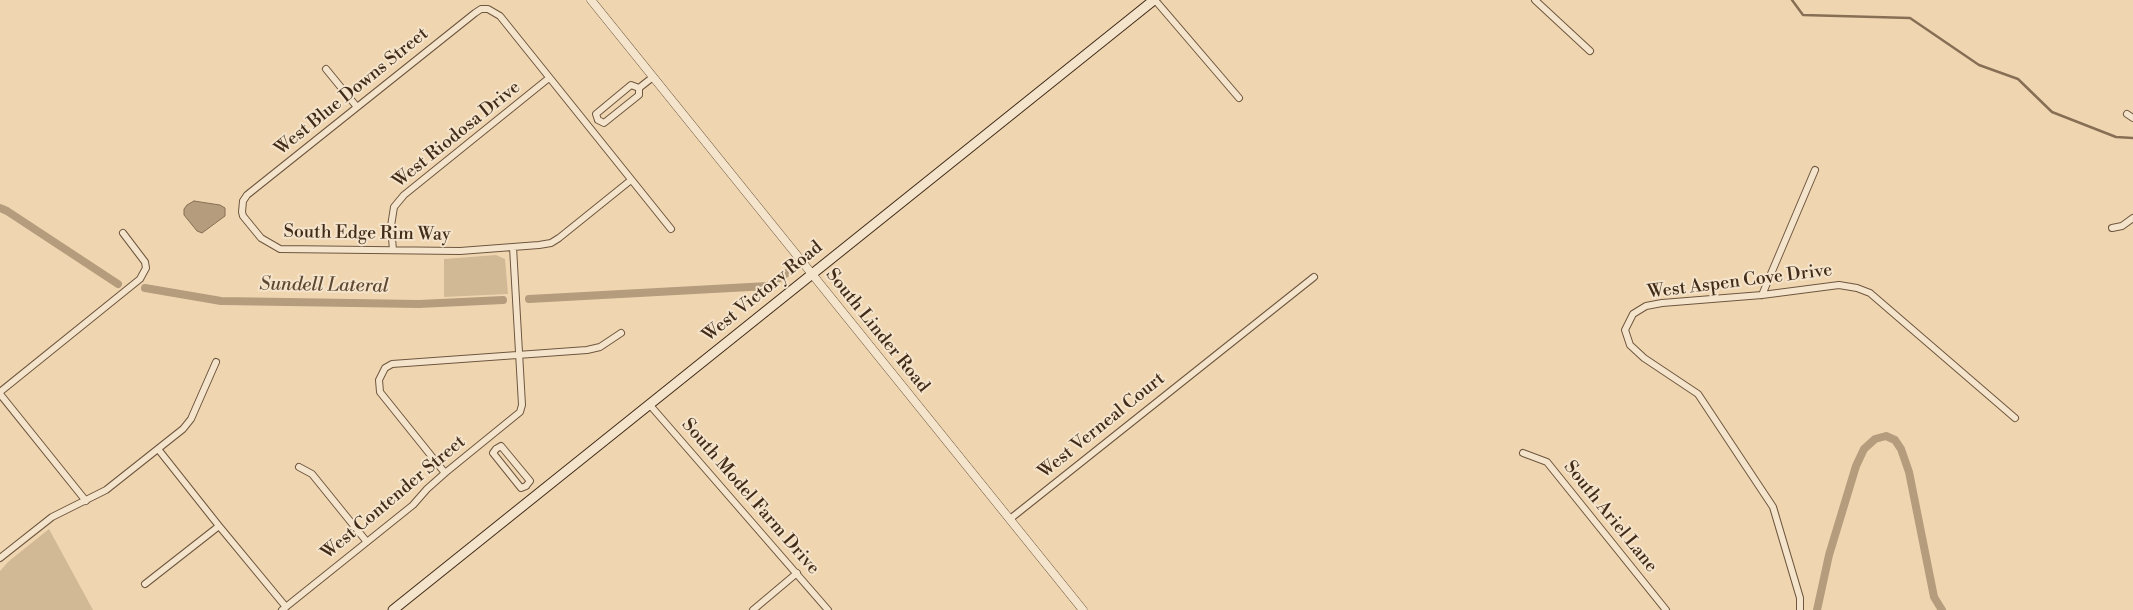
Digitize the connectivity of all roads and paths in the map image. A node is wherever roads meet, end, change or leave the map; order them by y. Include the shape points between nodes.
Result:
1 (591, 0) edge
2 (1155, 0) edge
3 (1535, 0) edge
4 (1590, 51) dead end
5 (326, 69) dead end
6 (653, 77) junction
7 (549, 78) junction
8 (639, 88) junction
9 (1240, 98) dead end
10 (357, 107) junction
11 (2127, 114) dead end
12 (2133, 118) edge
13 (598, 120) junction
14 (589, 128) junction
15 (1815, 170) dead end
16 (631, 180) junction
17 (242, 206) joint
18 (2133, 218) edge
19 (2112, 228) dead end
20 (671, 229) dead end
21 (124, 233) dead end
22 (513, 246) junction
23 (393, 250) junction
24 (811, 274) junction
25 (1314, 277) dead end
26 (1762, 295) junction
27 (621, 333) dead end
28 (520, 356) junction
29 (216, 362) dead end
30 (0, 393) edge
31 (649, 404) junction
32 (2015, 418) dead end
33 (488, 439) junction
34 (158, 448) junction
35 (496, 449) junction
36 (1523, 453) dead end
37 (299, 467) dead end
38 (445, 473) junction
39 (526, 486) junction
40 (534, 497) junction
41 (86, 500) junction
42 (1010, 519) junction
43 (219, 526) junction
44 (367, 542) junction
45 (0, 557) edge
46 (797, 573) junction
47 (146, 584) dead end
48 (401, 607) edge
49 (284, 608) edge
50 (393, 610) edge
51 (753, 610) edge
52 (828, 610) edge
53 (1083, 610) edge
54 (1666, 610) edge
55 (1800, 610) edge

1 - 6 street, South Linder Road
2 - 9 street
2 - 24 main road, West Victory Road
3 - 4 street
5 - 10 street
6 - 8 street
6 - 24 street, South Linder Road
7 - 10 street, West Blue Downs Street via 500,16 481,9
7 - 14 street
7 - 23 street, West Riodosa Drive via 404,195 394,207 391,226
8 - 13 street via 639,95 604,123
8 - 13 street via 631,85 596,114
10 - 17 street, West Blue Downs Street via 247,195
11 - 12 street
13 - 14 street
14 - 16 street
15 - 26 street
16 - 20 street
16 - 22 street, South Edge Rim Way via 551,243
17 - 23 street, South Edge Rim Way via 243,216 261,238 280,249
18 - 19 street
21 - 30 street via 142,256 146,268 140,279
22 - 23 street, South Edge Rim Way via 460,251
22 - 28 street
24 - 31 main road, West Victory Road
24 - 42 street, South Linder Road
25 - 42 street, West Verneal Court
26 - 32 street, West Aspen Cove Drive via 1839,285 1870,293
26 - 55 street, West Aspen Cove Drive via 1646,306 1633,314 1625,330 1630,345 1644,358 1698,394 1760,485 1780,527 1800,598
27 - 28 street via 600,347 587,350
28 - 33 street, West Contender Street via 520,412
28 - 38 street via 392,364 381,373 380,392
29 - 34 street via 187,424
30 - 41 street
31 - 40 main road, West Victory Road
31 - 46 street, South Model Farm Drive
33 - 35 street
33 - 38 street, West Contender Street
34 - 41 street via 106,490
34 - 43 street
35 - 39 street via 493,453 521,488
35 - 39 street via 501,446 530,481
36 - 54 street, South Ariel Lane via 1547,462
37 - 44 street via 312,474
38 - 44 street, West Contender Street via 413,505
39 - 40 street
40 - 48 main road, West Victory Road
41 - 45 street via 52,517
42 - 53 street, South Linder Road
43 - 47 street
43 - 49 street
44 - 49 street, West Contender Street
46 - 51 street
46 - 52 street, South Model Farm Drive
48 - 50 main road, West Victory Road

